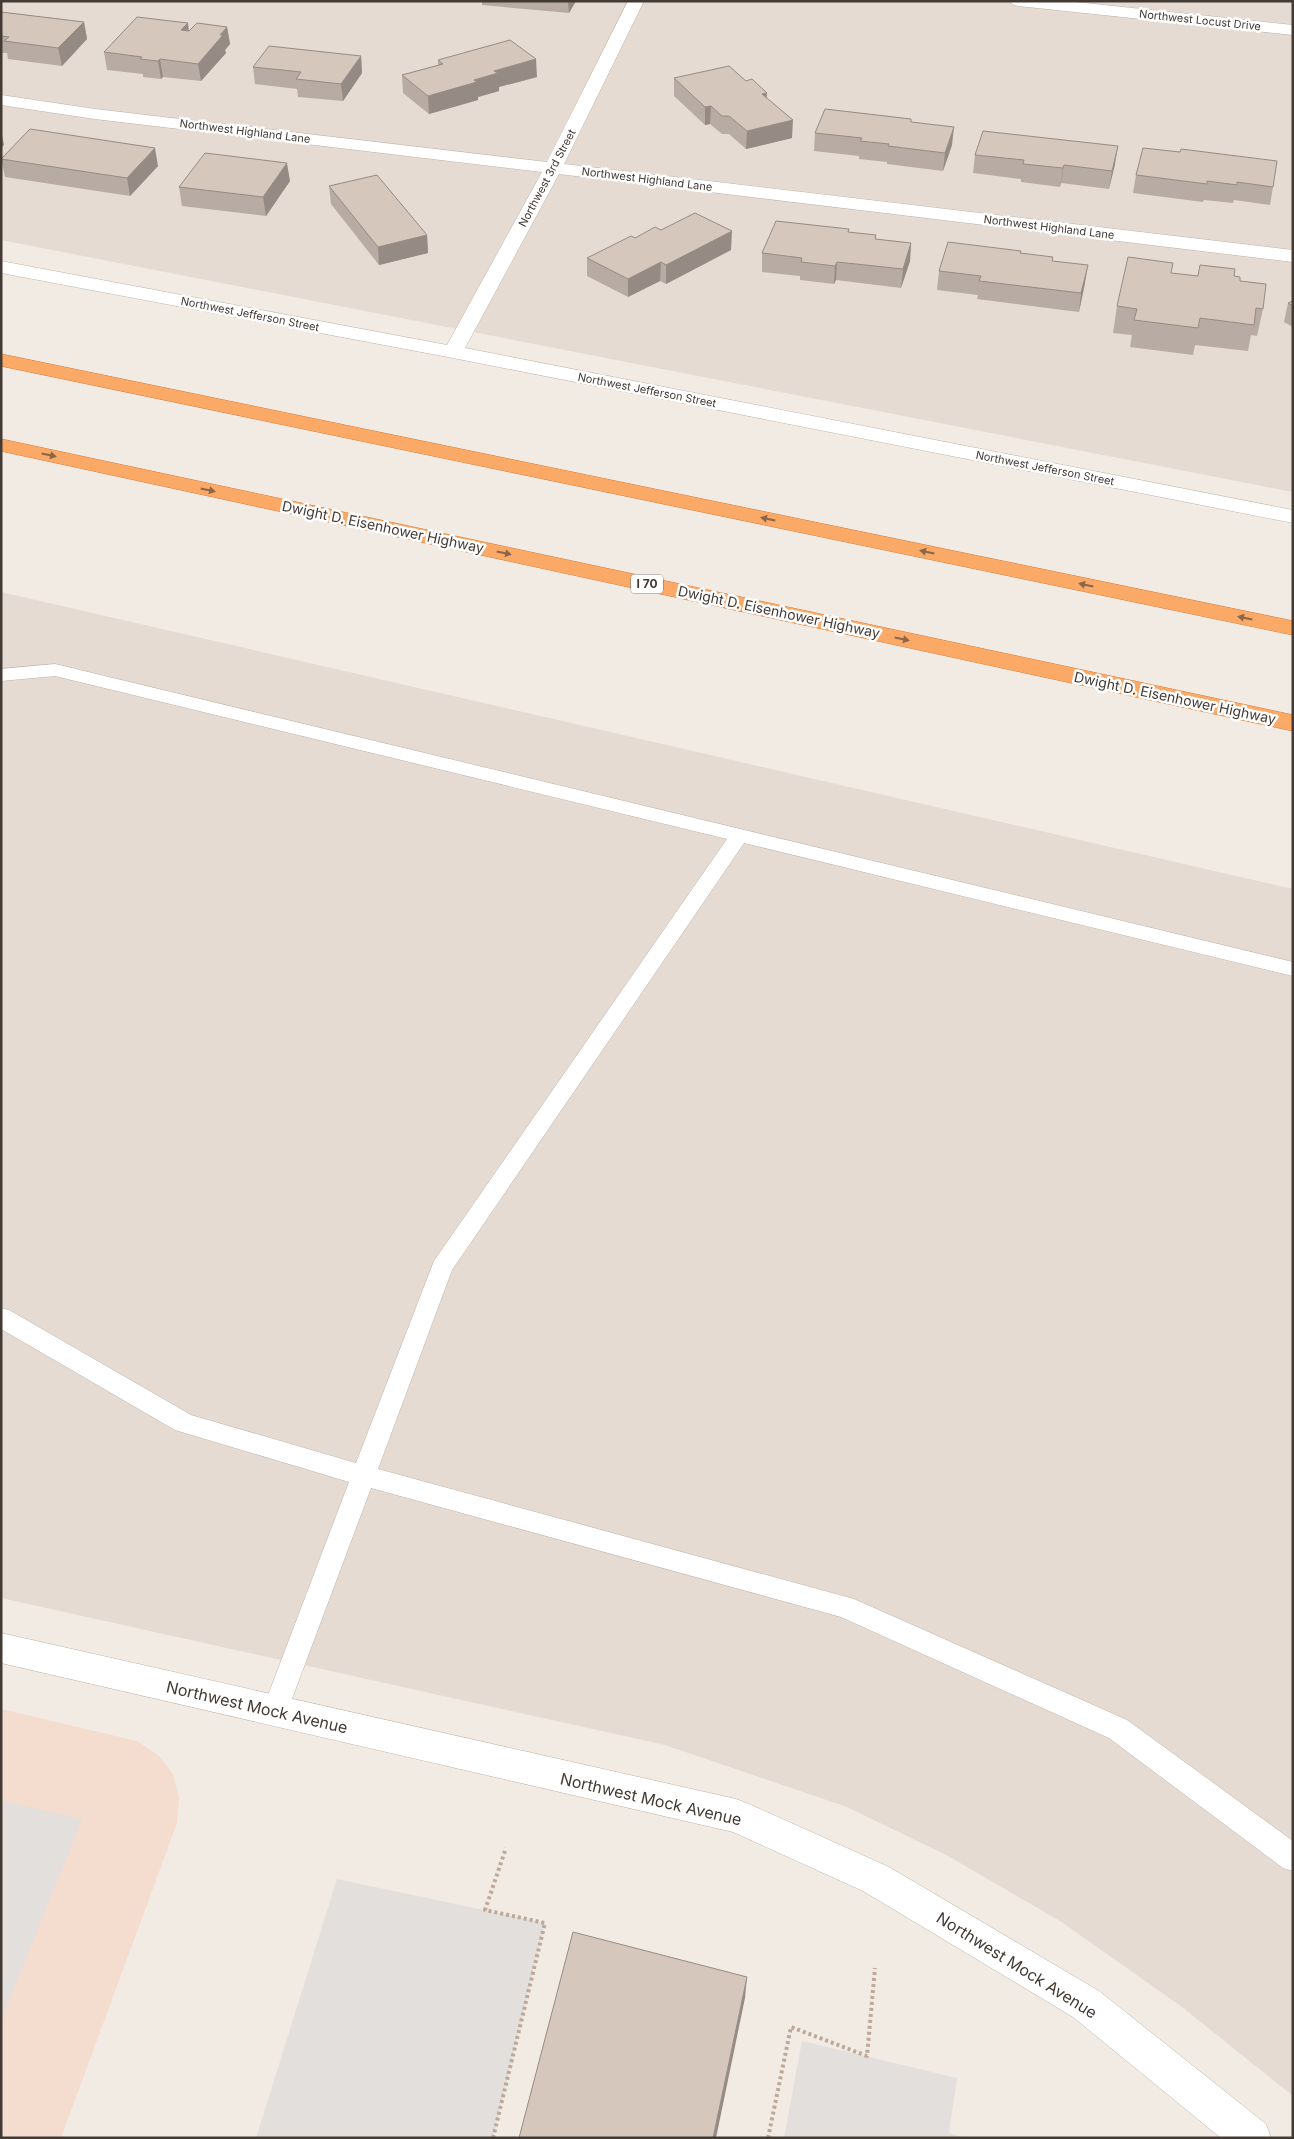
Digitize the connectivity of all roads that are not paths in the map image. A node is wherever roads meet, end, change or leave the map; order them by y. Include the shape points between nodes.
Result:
1 (636, 1) edge
2 (1018, 1) edge
3 (1293, 30) edge
4 (1, 100) edge
5 (554, 167) junction
6 (1293, 256) edge
7 (1, 267) edge
8 (454, 352) junction
9 (1, 360) edge
10 (1, 445) edge
11 (1293, 517) edge
12 (1293, 628) edge
13 (1, 675) edge
14 (1293, 723) edge
15 (740, 835) junction
16 (1293, 969) edge
17 (1, 1318) edge
18 (362, 1475) junction
19 (1, 1648) edge
20 (275, 1711) junction
21 (1293, 1858) edge
22 (1252, 2138) edge

1 - 5 street, Northwest 3rd Street
2 - 3 street, Northwest Locust Drive
4 - 5 street, Northwest Highland Lane via 95,114
5 - 6 street, Northwest Highland Lane
5 - 8 street, Northwest 3rd Street
7 - 8 street, Northwest Jefferson Street
8 - 11 street, Northwest Jefferson Street
12 -> 9 highway
10 -> 14 highway, Dwight D. Eisenhower Highway / I 70
13 - 15 lane via 55,670
15 - 16 lane
15 - 18 lane via 442,1267
17 - 18 lane via 184,1423
18 - 20 lane
18 - 21 lane via 844,1607 1118,1729
19 - 20 street, Northwest Mock Avenue
20 - 22 street, Northwest Mock Avenue via 736,1816 876,1879 1086,2004

